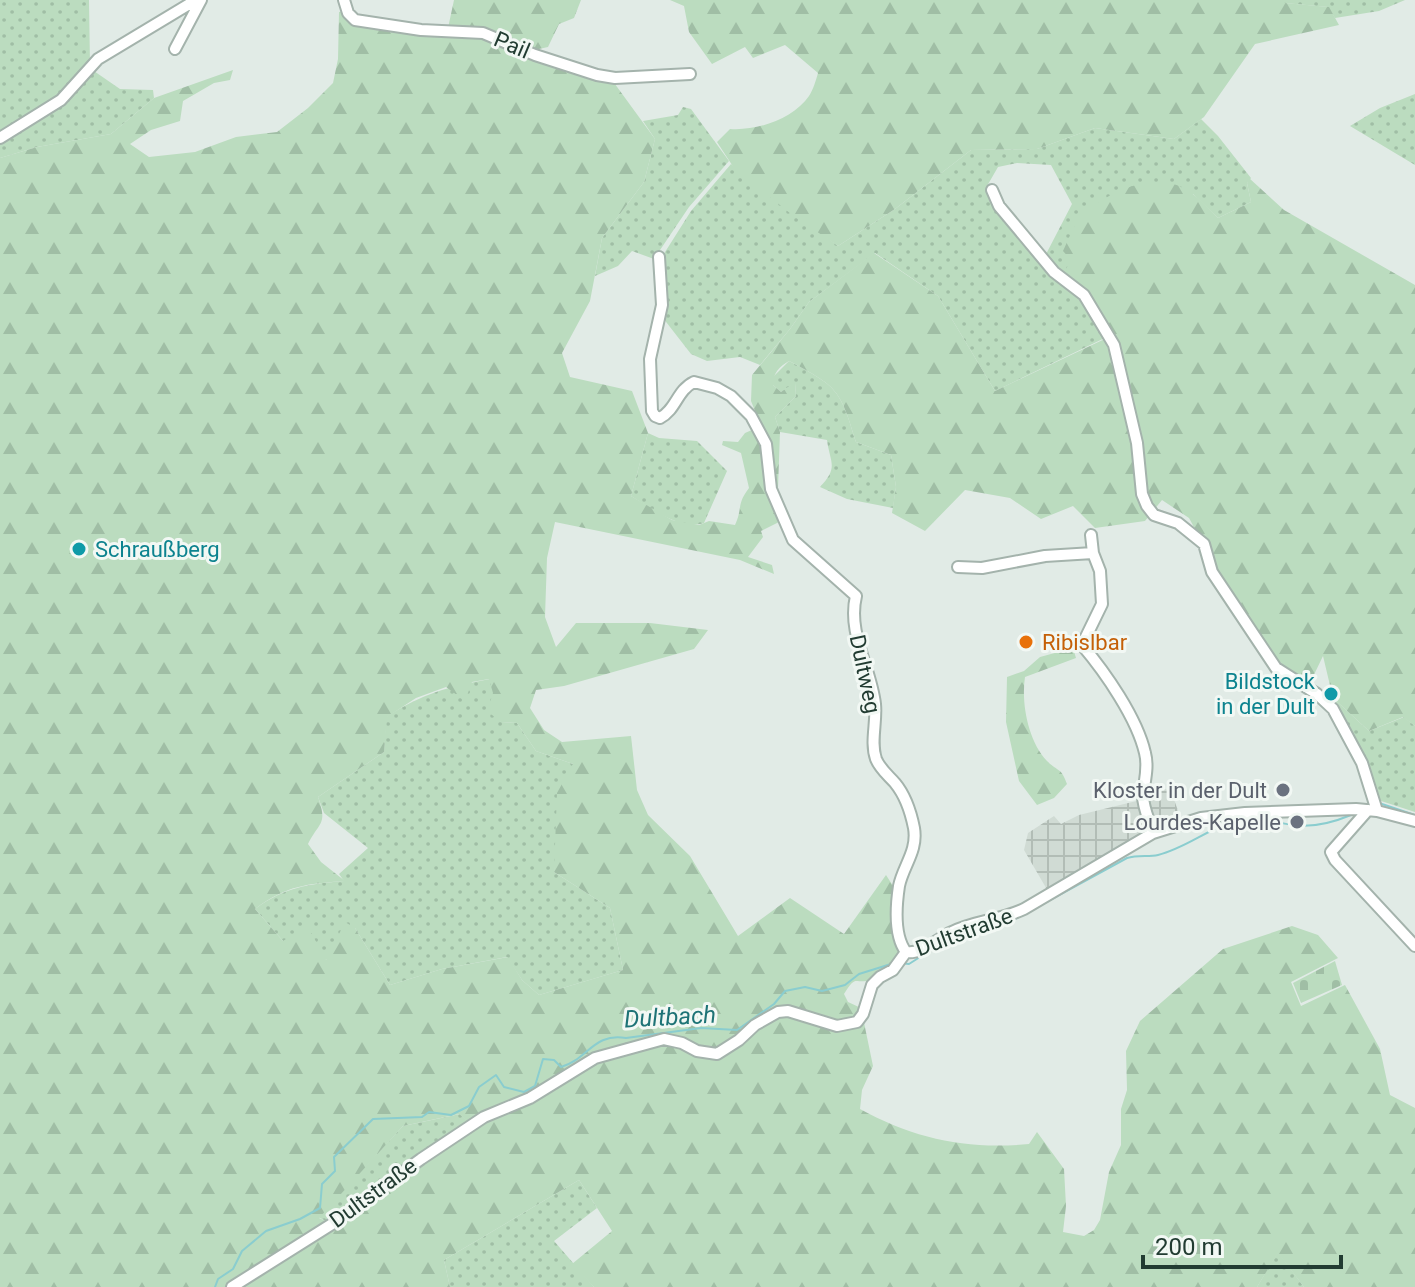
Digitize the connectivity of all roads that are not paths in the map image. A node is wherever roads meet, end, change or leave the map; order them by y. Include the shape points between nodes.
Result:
1 (199, 0) edge
2 (344, 0) edge
3 (175, 49) dead end
4 (690, 74) dead end
5 (0, 138) edge
6 (992, 190) dead end
7 (659, 257) dead end
8 (1091, 535) dead end
9 (1093, 553) junction
10 (958, 567) dead end
11 (1373, 810) junction
12 (1415, 821) edge
13 (1153, 833) junction
14 (1415, 946) edge
15 (900, 960) junction
16 (232, 1287) edge

1 - 3 street
1 - 5 street via 98,59 61,100
2 - 4 street, Pail via 355,20 483,33 597,75
6 - 11 street via 999,206 1054,272 1084,295 1114,345 1147,506 1204,544 1212,572 1276,668 1333,709 1362,763
7 - 15 street, Dultweg via 662,305 650,359 652,411 660,418 666,415 681,391 694,382 717,388 743,406 766,444 771,489 793,540 856,596 854,626 875,702 877,763 901,793 915,832 915,846 899,885
8 - 9 street
9 - 10 street
9 - 13 street via 1102,604 1082,645 1123,703 1145,752 1143,799
11 - 12 street, Dultstraße
11 - 13 street, Dultstraße via 1245,813 1201,818
11 - 14 street via 1331,852
13 - 15 street, Dultstraße via 1024,909 954,931
15 - 16 street, Dultstraße via 872,985 861,1018 846,1026 778,1012 717,1054 664,1039 595,1058 530,1098 484,1117

